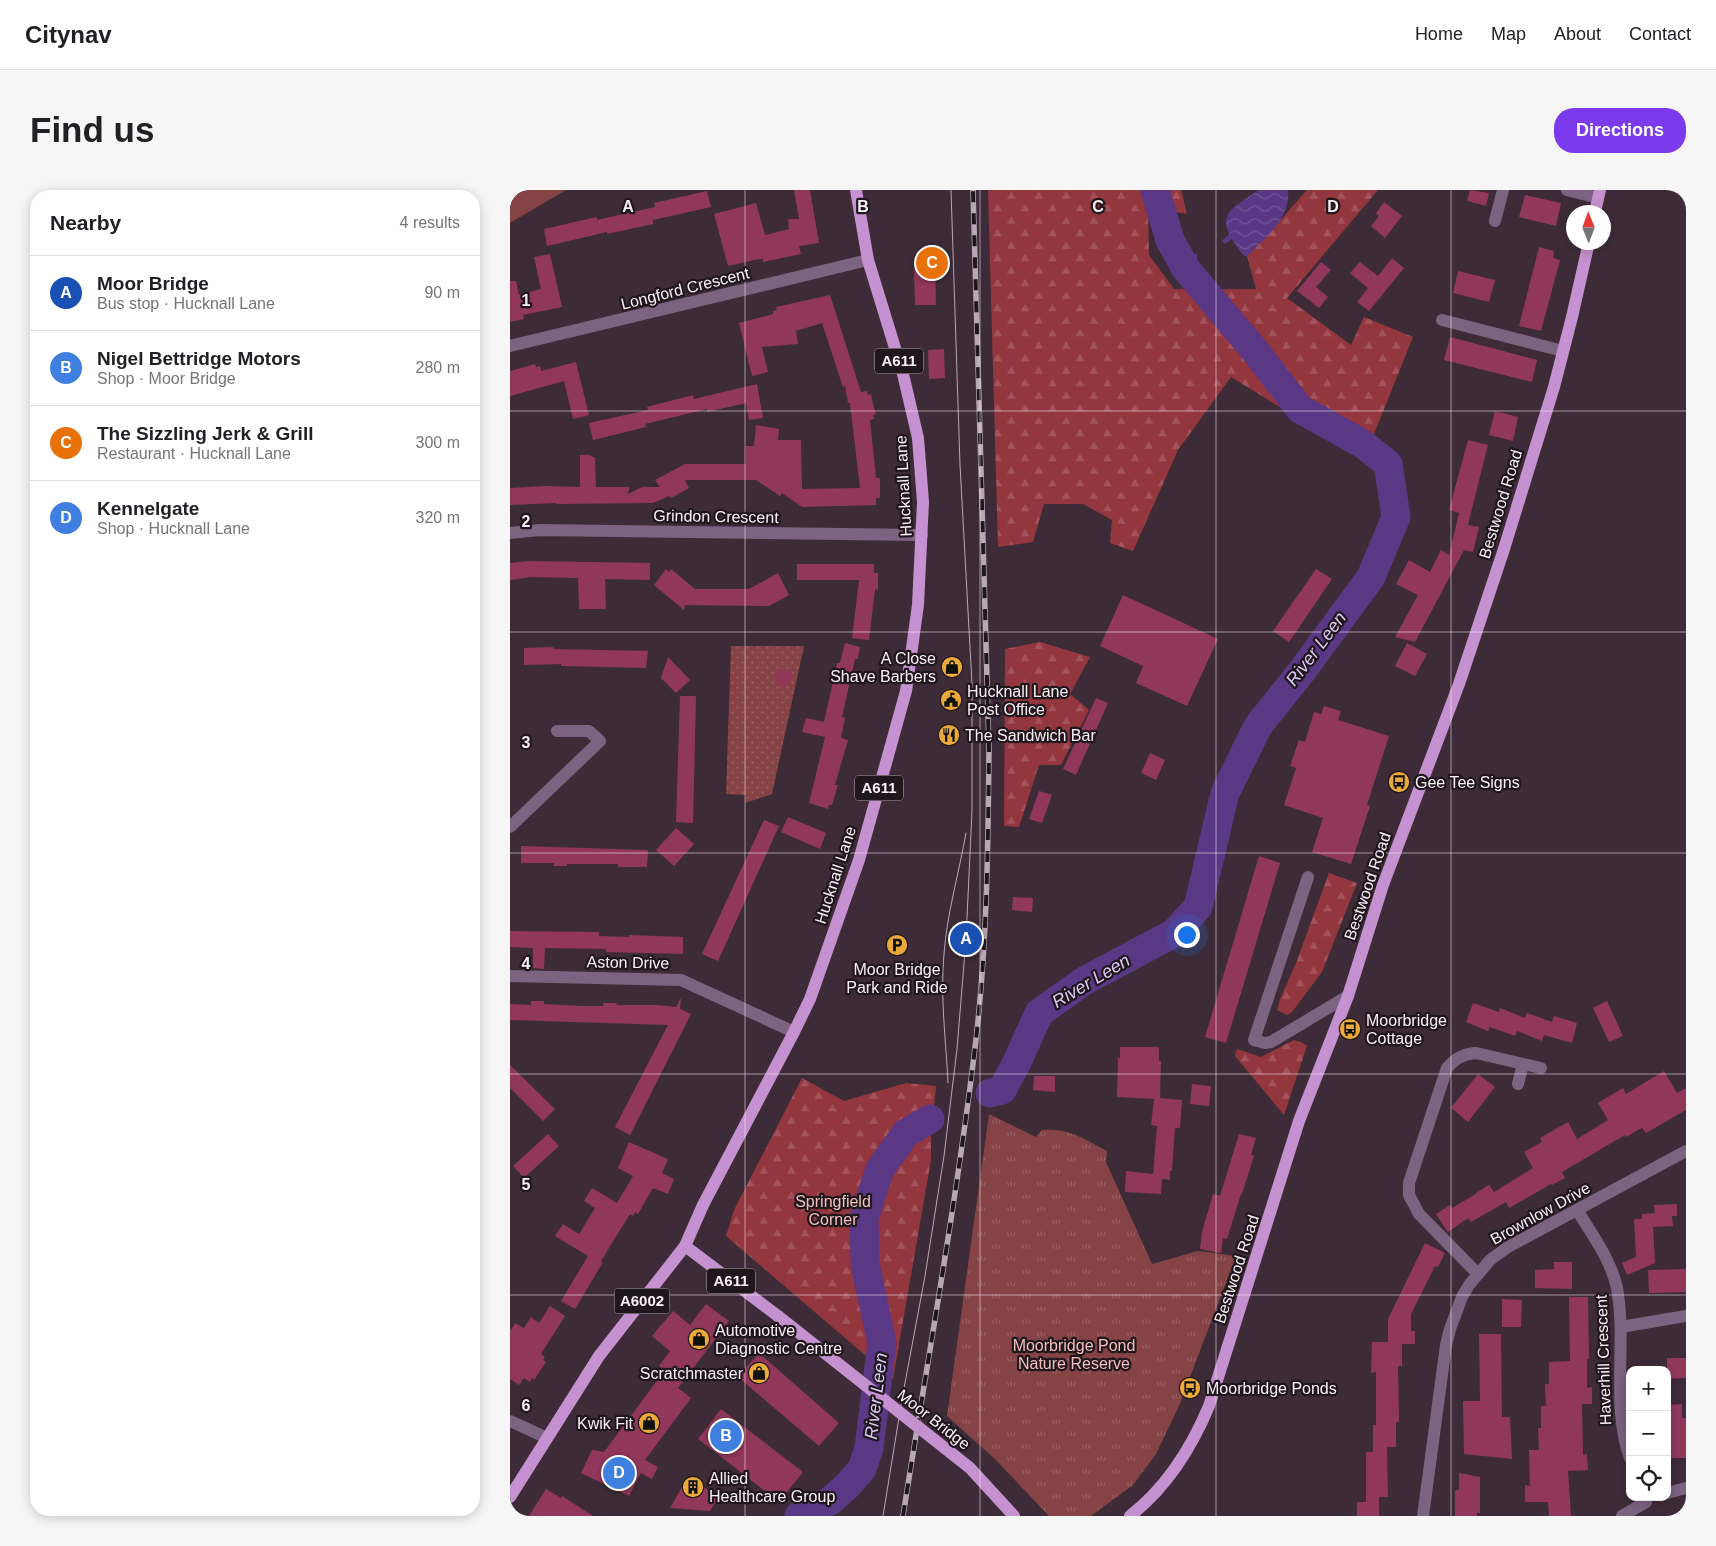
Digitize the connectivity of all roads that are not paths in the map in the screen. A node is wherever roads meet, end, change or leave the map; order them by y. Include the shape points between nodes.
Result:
1 (856, 190) edge
2 (1503, 190) edge
3 (1567, 190) edge
4 (1599, 194) edge
5 (1495, 221) dead end
6 (1587, 250) edge
7 (868, 260) junction
8 (1442, 320) dead end
9 (510, 346) edge
10 (1564, 351) junction
11 (510, 533) edge
12 (922, 535) junction
13 (557, 732) dead end
14 (510, 827) edge
15 (1308, 876) dead end
16 (510, 976) edge
17 (1348, 996) junction
18 (794, 1032) junction
19 (1523, 1064) junction
20 (1541, 1068) dead end
21 (1518, 1084) dead end
22 (1686, 1151) edge
23 (1577, 1210) junction
24 (685, 1246) junction
25 (1477, 1273) junction
26 (1686, 1316) edge
27 (1621, 1327) junction
28 (510, 1421) edge
29 (547, 1438) junction
30 (1629, 1456) edge
31 (1686, 1488) edge
32 (1671, 1492) edge
33 (510, 1496) edge
34 (1646, 1501) edge
35 (1014, 1516) edge
36 (1130, 1516) edge
37 (1423, 1516) edge
38 (1622, 1516) edge

1 - 7 main road, Hucknall Lane / A611
2 - 5 street
3 - 4 street
6 - 10 main road, Bestwood Road
7 - 9 street, Longford Crescent
7 - 12 main road, Hucknall Lane / A611 via 903,374 918,438
8 - 10 street
10 - 17 main road, Bestwood Road via 1504,549 1383,885
11 - 12 street, Grindon Crescent via 540,530
12 - 18 main road, Hucknall Lane / A611 via 918,606 906,691 859,860 810,999
13 - 14 street via 589,731 600,741
15 - 17 street via 1309,891 1254,1040 1271,1042
16 - 18 street, Aston Drive via 681,980
17 - 36 main road, Bestwood Road via 1299,1121 1199,1431 1173,1472 1149,1501
18 - 24 main road, Hucknall Lane / A611 via 703,1205
19 - 20 street
19 - 21 street
19 - 25 street via 1476,1053 1454,1060 1447,1068 1409,1183 1409,1194 1419,1214
22 - 23 street, Brownlow Drive
23 - 25 street, Brownlow Drive via 1508,1247
23 - 27 street, Haverhill Crescent via 1608,1261 1616,1287
24 - 29 main road, Hucknall Lane / A6002 via 599,1356
24 - 35 main road, Moor Bridge / A611, bridge via 970,1468
25 - 37 street, Brownlow Drive via 1462,1297 1446,1344
26 - 27 street
27 - 30 street, Haverhill Crescent via 1622,1432
28 - 29 street
29 - 33 main road, Hucknall Lane / A6002
31 - 32 street
34 - 38 street

